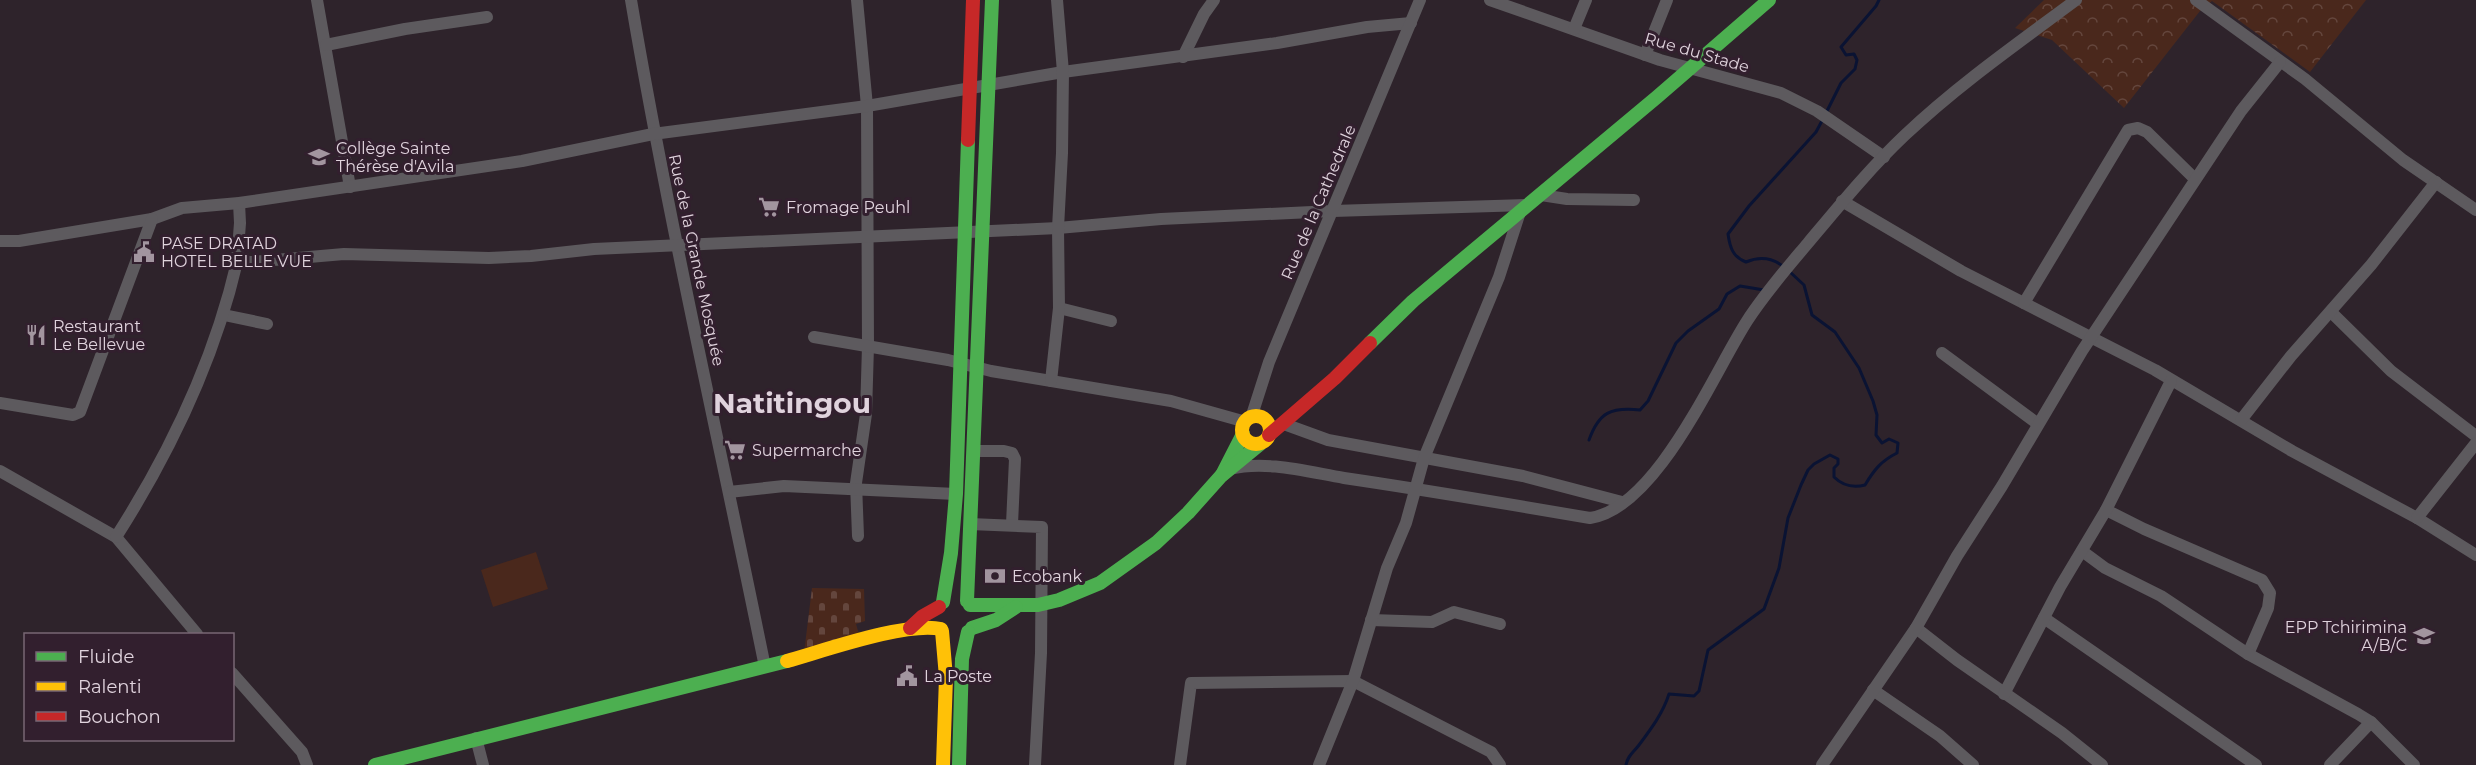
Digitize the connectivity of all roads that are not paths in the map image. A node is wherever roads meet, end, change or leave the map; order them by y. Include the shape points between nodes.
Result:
1 (317, 0) edge
2 (631, 0) edge
3 (857, 0) edge
4 (973, 0) edge
5 (992, 0) edge
6 (1057, 0) edge
7 (1214, 0) edge
8 (1420, 0) edge
9 (1490, 0) edge
10 (1586, 0) edge
11 (1667, 0) edge
12 (1769, 0) edge
13 (2076, 0) edge
14 (2196, 0) edge
15 (1756, 5) edge
16 (487, 17) dead end
17 (1411, 23) junction
18 (1574, 28) junction
19 (326, 45) junction
20 (1645, 55) junction
21 (1183, 57) junction
22 (2280, 62) junction
23 (1689, 68) junction
24 (1063, 72) junction
25 (988, 85) junction
26 (969, 88) junction
27 (867, 106) junction
28 (653, 134) junction
29 (1884, 157) junction
30 (2195, 179) junction
31 (2436, 182) junction
32 (350, 187) junction
33 (1541, 195) junction
34 (1634, 200) dead end
35 (1842, 201) junction
36 (239, 203) junction
37 (1523, 209) junction
38 (2476, 210) edge
39 (1333, 211) junction
40 (152, 219) junction
41 (1058, 228) junction
42 (983, 230) junction
43 (965, 231) junction
44 (868, 236) junction
45 (0, 241) edge
46 (675, 245) junction
47 (237, 261) junction
48 (2024, 303) junction
49 (1059, 308) junction
50 (2331, 312) junction
51 (224, 315) junction
52 (1111, 321) dead end
53 (267, 324) dead end
54 (814, 337) dead end
55 (2092, 337) junction
56 (868, 346) junction
57 (1942, 353) dead end
58 (960, 362) junction
59 (976, 367) junction
60 (1051, 381) junction
61 (2171, 381) junction
62 (0, 403) edge
63 (2241, 420) junction
64 (1247, 424) junction
65 (1284, 424) junction
66 (2038, 424) junction
67 (2476, 436) edge
68 (1264, 439) junction
69 (2476, 443) edge
70 (973, 451) junction
71 (1424, 458) junction
72 (0, 471) edge
73 (1225, 473) junction
74 (858, 488) junction
75 (1415, 488) junction
76 (729, 492) junction
77 (956, 494) junction
78 (1622, 502) junction
79 (2106, 510) junction
80 (2417, 518) junction
81 (970, 524) junction
82 (1012, 524) junction
83 (858, 536) dead end
84 (116, 537) junction
85 (2082, 551) junction
86 (2476, 555) edge
87 (968, 603) junction
88 (1041, 604) junction
89 (941, 605) junction
90 (1016, 607) junction
91 (2044, 618) junction
92 (1371, 620) junction
93 (1500, 624) dead end
94 (910, 628) junction
95 (1916, 628) junction
96 (941, 630) junction
97 (970, 630) junction
98 (196, 633) edge
99 (2248, 654) junction
100 (765, 667) junction
101 (234, 676) edge
102 (1353, 681) junction
103 (1873, 690) junction
104 (2004, 694) junction
105 (2371, 722) junction
106 (476, 738) junction
107 (307, 765) edge
108 (375, 765) edge
109 (483, 765) edge
110 (943, 765) edge
111 (959, 765) edge
112 (1035, 765) edge
113 (1180, 765) edge
114 (1319, 765) edge
115 (1500, 765) edge
116 (1822, 765) edge
117 (1973, 765) edge
118 (2102, 765) edge
119 (2256, 765) edge
120 (2330, 765) edge
121 (2414, 765) edge

1 - 19 street
2 - 28 street, Rue de la Grande Mosquée
3 - 27 street
4 - 26 main road
5 - 25 main road
6 - 24 street
7 - 21 street
8 - 17 street, Rue de la Cathedrale
9 - 18 street, Rue du Stade
10 - 18 street
11 - 20 street
12 - 15 main road
13 - 29 street via 1974,76
14 - 22 street
15 - 23 main road
16 - 19 street
17 - 21 street
17 - 39 street, Rue de la Cathedrale
18 - 20 street, Rue du Stade
19 - 32 street
20 - 23 street, Rue du Stade
21 - 24 street
22 - 30 street
22 - 31 street
23 - 29 street, Rue du Stade via 1781,93 1827,117
23 - 33 main road
24 - 25 street
24 - 41 street
25 - 26 street
25 - 42 main road
26 - 27 street
26 - 43 main road
27 - 28 street
27 - 44 street
28 - 32 street via 522,161
28 - 46 street, Rue de la Grande Mosquée
29 - 35 street
30 - 48 street via 2147,132 2138,128 2128,130
30 - 55 street
31 - 38 street
31 - 50 street
32 - 36 street
33 - 34 street
33 - 37 main road
35 - 48 street
35 - 78 street via 1767,292 1672,451
36 - 40 street via 182,208
36 - 47 street
37 - 39 street via 1431,206
37 - 65 main road via 1413,301
37 - 71 street
39 - 41 street
39 - 64 street, Rue de la Cathedrale
40 - 45 street
40 - 62 street via 80,412 73,415
41 - 42 street
41 - 49 street
42 - 43 street
42 - 59 main road
43 - 44 street
43 - 58 main road
44 - 46 street
44 - 56 street
46 - 47 street via 479,258 344,254
46 - 76 street, Rue de la Grande Mosquée
47 - 51 street
48 - 55 street
49 - 52 street
49 - 60 street
50 - 63 street
50 - 67 street via 2391,371
51 - 53 street
51 - 84 street via 185,415
54 - 56 street
55 - 61 street
55 - 66 street
56 - 58 street
56 - 74 street
57 - 66 street
58 - 59 street
58 - 77 main road
59 - 60 street
59 - 70 main road
60 - 64 street via 1171,401
61 - 63 street
61 - 79 street
63 - 80 street
64 - 68 main road via 1247,441
64 - 68 main road via 1263,419 1268,423
64 - 73 main road
65 - 68 main road
65 - 71 street via 1328,440
66 - 95 street
68 - 73 main road
69 - 80 street
70 - 81 main road
70 - 82 street via 1012,453
71 - 75 street
71 - 78 street via 1523,476
72 - 84 street
73 - 75 street via 1241,467 1263,466
73 - 88 main road via 1176,525 1118,571 1073,596
74 - 76 street via 784,486
74 - 77 street
74 - 83 street
75 - 78 street via 1590,518
75 - 92 street
76 - 100 street, Rue de la Grande Mosquée
77 - 89 main road
79 - 85 street
79 - 99 street via 2262,580 2270,594 2268,608
80 - 86 street
81 - 82 street
81 - 87 main road
82 - 88 street via 1042,527
84 - 98 street
85 - 91 street
85 - 99 street via 2105,568 2161,596
87 - 89 main road via 952,598
87 - 90 main road
87 - 97 main road via 975,619
88 - 90 main road
88 - 112 street
89 - 94 main road
89 - 96 main road via 936,620
90 - 97 main road
91 - 104 street
91 - 119 street
92 - 93 street via 1432,622 1454,612
92 - 102 street
94 - 96 main road via 929,626
94 - 100 main road
95 - 103 street
95 - 104 street
96 - 97 main road via 958,636
96 - 110 main road via 946,677
97 - 111 main road via 962,659
99 - 105 street
100 - 106 main road
101 - 107 street via 302,752
102 - 113 street via 1191,683
102 - 114 street
102 - 115 street via 1491,752
103 - 116 street
103 - 117 street via 1940,736
104 - 118 street via 2054,726
105 - 120 street
105 - 121 street
106 - 108 main road
106 - 109 street

